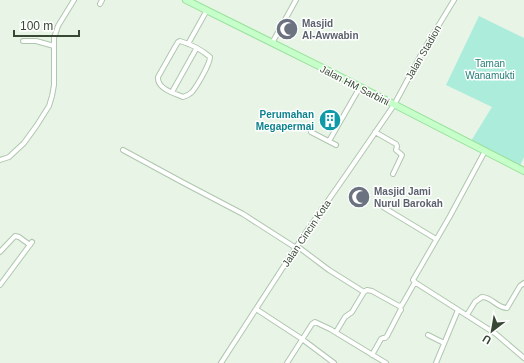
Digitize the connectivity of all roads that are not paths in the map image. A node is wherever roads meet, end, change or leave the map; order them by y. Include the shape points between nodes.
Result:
1 (74, 0) edge
2 (186, 0) edge
3 (296, 0) edge
4 (454, 0) edge
5 (207, 10) junction
6 (24, 41) dead end
7 (272, 43) junction
8 (188, 44) junction
9 (54, 46) junction
10 (196, 49) junction
11 (360, 87) junction
12 (172, 92) junction
13 (394, 105) junction
14 (311, 132) dead end
15 (375, 132) junction
16 (329, 141) junction
17 (336, 145) dead end
18 (123, 150) dead end
19 (485, 151) junction
20 (0, 160) edge
21 (524, 171) edge
22 (393, 174) dead end
23 (383, 207) dead end
24 (436, 239) junction
25 (296, 247) junction
26 (0, 252) edge
27 (415, 282) junction
28 (524, 283) edge
29 (0, 285) edge
30 (364, 292) junction
31 (400, 306) junction
32 (256, 309) junction
33 (458, 310) junction
34 (467, 315) junction
35 (336, 332) junction
36 (428, 335) dead end
37 (302, 339) junction
38 (444, 343) junction
39 (372, 355) junction
40 (524, 358) edge
41 (221, 363) edge
42 (287, 363) edge
43 (334, 363) edge
44 (386, 363) edge
45 (436, 363) edge

1 - 9 street via 58,26
2 - 5 main road, Jalan HM Sarbini
3 - 7 street
4 - 13 street, Jalan Stadion via 419,57
5 - 7 main road, Jalan HM Sarbini
5 - 8 street
6 - 9 street
7 - 11 main road, Jalan HM Sarbini
8 - 10 street
8 - 12 street via 178,42 158,77 159,84
9 - 20 street via 54,85 49,106 24,143 9,157
10 - 12 street
10 - 12 street via 210,57 206,69 191,93 183,97
11 - 13 main road, Jalan HM Sarbini
11 - 16 street
13 - 15 street, Jalan Cincin Kota
13 - 19 main road, Jalan HM Sarbini
14 - 16 street
15 - 22 street via 396,144 396,150 402,155
15 - 25 street, Jalan Cincin Kota
16 - 17 street
18 - 25 street via 243,214
19 - 21 main road, Jalan HM Sarbini
19 - 24 street
23 - 24 street
24 - 27 street via 413,280
25 - 30 street
25 - 32 street, Jalan Cincin Kota
26 - 29 street via 15,236 31,244
27 - 31 street
27 - 33 street
28 - 34 street via 507,308 482,297 475,302
30 - 31 street via 372,291
30 - 35 street
31 - 39 street via 401,310 386,338 381,339
32 - 37 street
32 - 41 street, Jalan Cincin Kota
33 - 34 street
33 - 38 street
34 - 40 street via 496,334
35 - 37 street via 315,322
35 - 39 street
36 - 38 street
37 - 42 street
37 - 43 street
38 - 45 street
39 - 44 street

